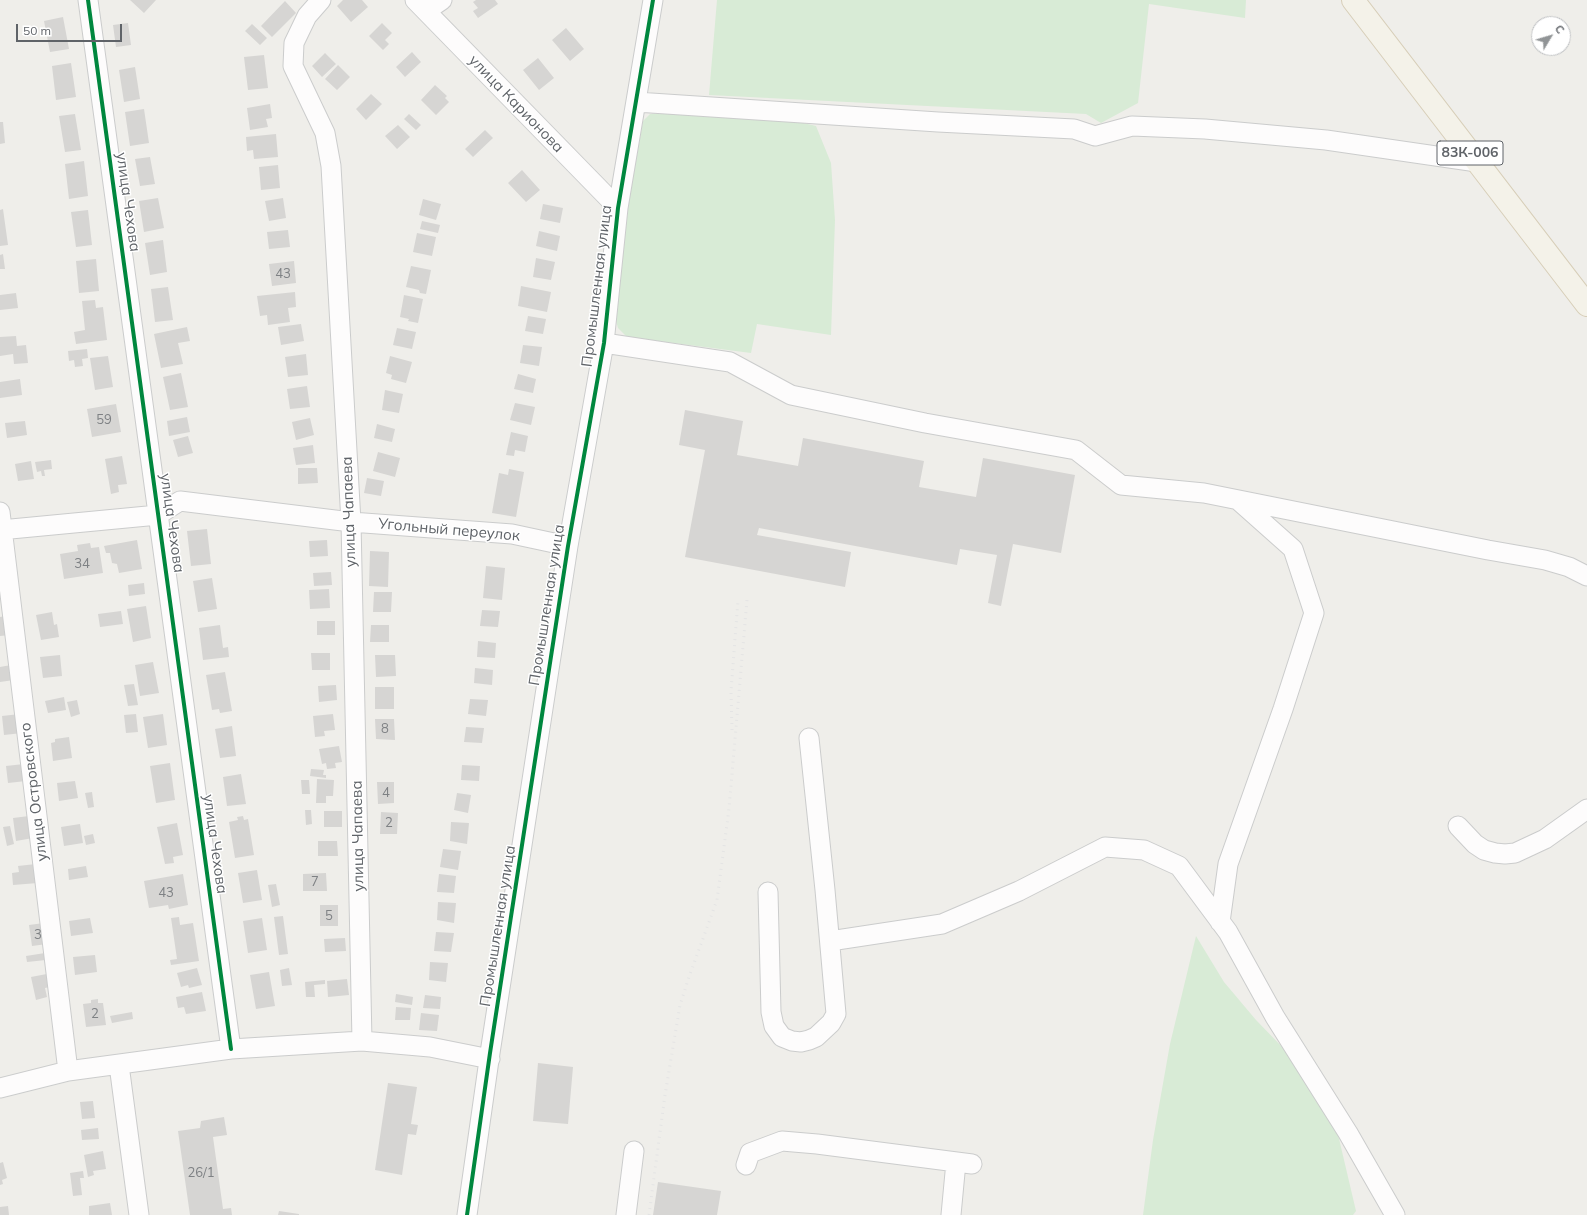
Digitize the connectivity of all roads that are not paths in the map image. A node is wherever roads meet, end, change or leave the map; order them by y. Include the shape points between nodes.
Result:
1 (88, 0) edge
2 (321, 0) edge
3 (442, 0) edge
4 (652, 0) edge
5 (1353, 0) edge
6 (420, 5) edge
7 (636, 102) junction
8 (1477, 162) junction
9 (618, 208) junction
10 (1587, 306) edge
11 (604, 343) junction
12 (1238, 500) junction
13 (158, 515) junction
14 (351, 522) junction
15 (1, 524) edge
16 (568, 546) junction
17 (1587, 576) edge
18 (809, 738) dead end
19 (1587, 809) edge
20 (1458, 826) dead end
21 (768, 892) dead end
22 (1220, 922) junction
23 (830, 941) junction
24 (362, 1041) junction
25 (231, 1049) junction
26 (490, 1059) junction
27 (119, 1065) junction
28 (68, 1071) junction
29 (0, 1088) edge
30 (634, 1151) dead end
31 (746, 1165) dead end
32 (139, 1215) edge
33 (467, 1215) edge
34 (626, 1215) edge
35 (951, 1215) edge
36 (1395, 1215) edge

1 - 13 street, улица Чехова
2 - 14 street, улица Чапаева via 307,16 294,43 292,66 325,133 331,166
3 - 6 street
4 - 7 street, Промышленная улица
5 - 8 main road, 83К-006
6 - 9 street, улица Карионова
7 - 8 street via 1074,129 1095,136 1132,126 1205,129 1326,140
7 - 9 street, Промышленная улица
8 - 10 main road, 83К-006
9 - 11 street, Промышленная улица
11 - 12 street via 730,362 791,395 1076,450 1121,485 1204,493
11 - 16 street, Промышленная улица
12 - 17 street via 1545,560 1569,567
12 - 22 street via 1293,549 1314,613 1228,864
13 - 14 street, Угольный переулок via 180,501
13 - 15 street, Угольный переулок
13 - 25 street, улица Чехова
14 - 16 street, Угольный переулок via 512,534
14 - 24 street, улица Чапаева
15 - 28 street, улица Островского
16 - 26 street, Промышленная улица
18 - 23 street
19 - 20 street via 1545,839 1515,853 1495,854 1484,850
21 - 23 street via 771,1012 774,1026 782,1037 801,1042 809,1040 831,1023 836,1014
22 - 23 street via 1179,866 1144,850 1105,847 1019,892 942,924
22 - 36 street
24 - 25 street
24 - 26 street via 430,1047
25 - 27 street
26 - 33 street, Промышленная улица
27 - 28 street
27 - 32 street
28 - 29 street
30 - 34 street
31 - 35 street via 750,1154 782,1141 964,1163

